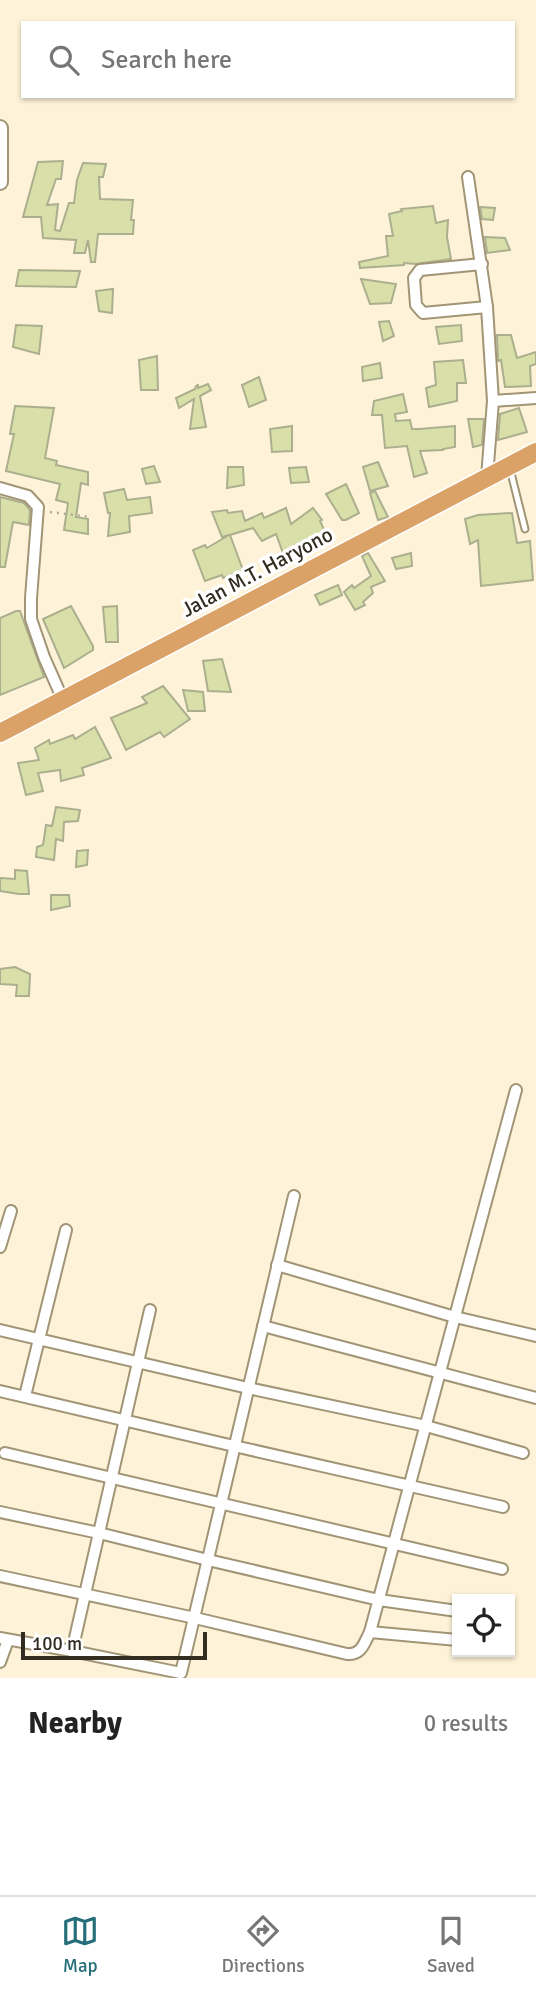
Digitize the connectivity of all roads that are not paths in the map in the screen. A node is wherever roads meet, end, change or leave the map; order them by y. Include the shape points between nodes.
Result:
1 (0, 128) edge
2 (468, 177) dead end
3 (0, 182) edge
4 (482, 264) junction
5 (487, 307) junction
6 (536, 398) edge
7 (493, 401) junction
8 (536, 452) edge
9 (509, 466) junction
10 (488, 477) junction
11 (0, 488) edge
12 (525, 529) dead end
13 (63, 701) junction
14 (0, 733) edge
15 (516, 1090) dead end
16 (294, 1196) dead end
17 (11, 1211) dead end
18 (66, 1230) dead end
19 (0, 1247) edge
20 (277, 1265) junction
21 (150, 1310) dead end
22 (455, 1317) junction
23 (263, 1326) junction
24 (0, 1330) edge
25 (536, 1336) edge
26 (39, 1339) junction
27 (138, 1361) junction
28 (440, 1374) junction
29 (248, 1388) junction
30 (0, 1391) edge
31 (25, 1396) junction
32 (536, 1398) edge
33 (125, 1420) junction
34 (426, 1426) junction
35 (234, 1446) junction
36 (5, 1453) dead end
37 (523, 1453) dead end
38 (112, 1478) junction
39 (410, 1486) junction
40 (221, 1504) junction
41 (503, 1507) dead end
42 (0, 1512) edge
43 (99, 1533) junction
44 (394, 1545) junction
45 (208, 1560) junction
46 (502, 1569) dead end
47 (0, 1576) edge
48 (86, 1594) junction
49 (379, 1600) junction
50 (452, 1610) edge
51 (195, 1618) junction
52 (370, 1632) junction
53 (4, 1639) edge
54 (452, 1640) edge
55 (72, 1651) junction
56 (0, 1662) edge
57 (181, 1676) edge

1 - 3 main road
2 - 4 street
4 - 5 street
4 - 5 street via 420,271 414,278 416,305 423,313
5 - 7 street
6 - 7 street
7 - 10 street
8 - 9 highway, Jalan M.T. Haryono
9 - 10 highway, Jalan M.T. Haryono
9 - 12 lane
10 - 13 highway, Jalan M.T. Haryono
11 - 13 street via 37,504 32,619
13 - 14 highway, Jalan M.T. Haryono
15 - 22 street
16 - 20 street
17 - 19 street
18 - 26 street
20 - 22 street
20 - 23 street
21 - 27 street
22 - 25 street
22 - 28 street
23 - 28 street
23 - 29 street
24 - 26 street
26 - 27 street
26 - 31 street
27 - 29 street
27 - 33 street
28 - 32 street
28 - 34 street
29 - 34 street
29 - 35 street
30 - 31 street
31 - 33 street
33 - 35 street
33 - 38 street
34 - 37 street
34 - 39 street
35 - 39 street
35 - 40 street
36 - 38 street
38 - 40 street
38 - 43 street
39 - 41 street
39 - 44 street
40 - 44 street
40 - 45 street
42 - 43 street
43 - 45 street
43 - 48 street
44 - 46 street
44 - 49 street
45 - 49 street
45 - 51 street
47 - 48 street
48 - 51 street
48 - 55 street
49 - 50 street
49 - 52 street
51 - 52 street via 355,1655
51 - 57 street
52 - 54 street
53 - 55 street
53 - 56 street
55 - 57 street

